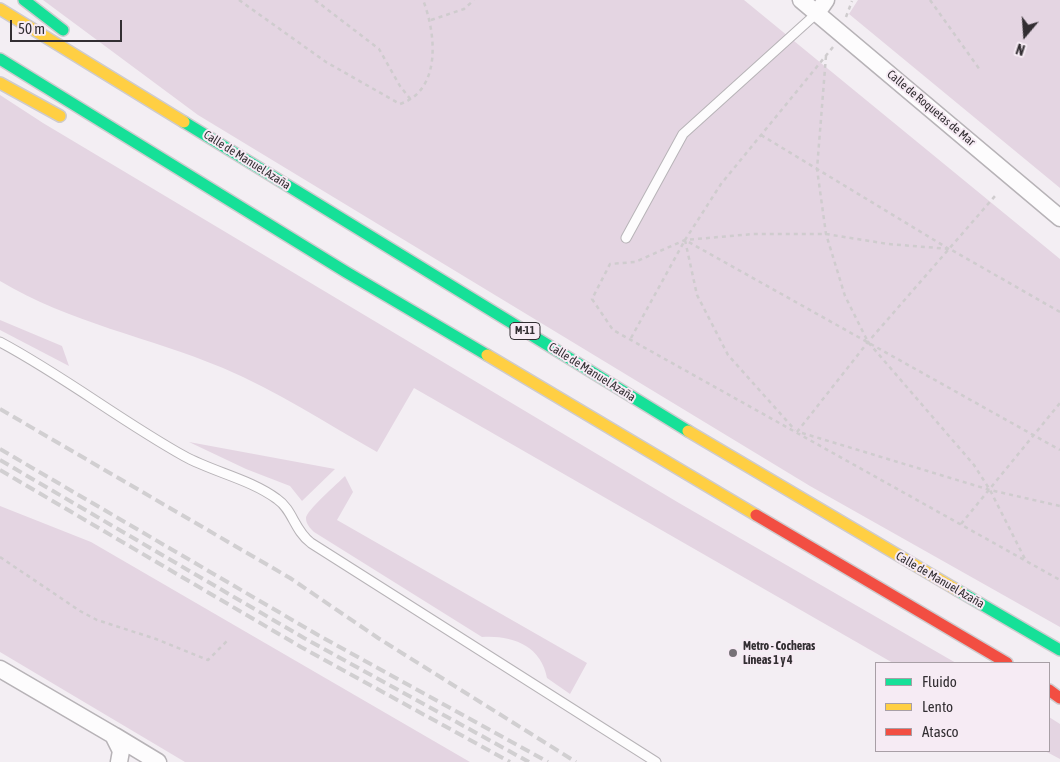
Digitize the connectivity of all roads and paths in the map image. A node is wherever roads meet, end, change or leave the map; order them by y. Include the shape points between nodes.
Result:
1 (24, 0) edge
2 (239, 0) edge
3 (314, 0) edge
4 (423, 0) edge
5 (474, 0) edge
6 (801, 0) edge
7 (930, 0) edge
8 (821, 7) edge
9 (0, 9) edge
10 (431, 20) junction
11 (843, 35) junction
12 (826, 55) junction
13 (0, 59) edge
14 (980, 70) dead end
15 (119, 81) junction
16 (0, 83) edge
17 (412, 100) junction
18 (69, 121) dead end
19 (760, 135) junction
20 (147, 163) dead end
21 (817, 169) junction
22 (995, 196) dead end
23 (1060, 218) edge
24 (826, 234) junction
25 (626, 238) dead end
26 (685, 240) junction
27 (950, 249) junction
28 (346, 272) junction
29 (1060, 312) edge
30 (631, 339) junction
31 (0, 342) edge
32 (868, 342) junction
33 (1060, 403) edge
34 (797, 432) junction
35 (1034, 435) junction
36 (1060, 450) edge
37 (990, 490) junction
38 (1060, 506) edge
39 (961, 524) junction
40 (0, 557) edge
41 (1026, 561) junction
42 (1060, 580) edge
43 (228, 640) dead end
44 (1060, 650) edge
45 (1005, 662) edge
46 (0, 669) edge
47 (1050, 690) edge
48 (1060, 698) edge
49 (113, 735) junction
50 (119, 762) edge
51 (158, 762) edge
52 (656, 762) edge

1 - 15 highway
2 - 17 path via 348,75 400,104
3 - 17 path via 379,49
4 - 10 path
5 - 10 path via 464,9
6 - 8 street, Calle de Roquetas de Mar
7 - 14 path
8 - 11 street, Calle de Roquetas de Mar
8 - 25 lane via 682,134
9 - 15 highway, Calle de Manuel Azaña / M-11
10 - 17 path via 434,53 424,89
11 - 12 path
11 - 23 street, Calle de Roquetas de Mar
12 - 19 path
12 - 21 path
13 - 28 highway
15 - 44 highway, Calle de Manuel Azaña / M-11 via 748,468
16 - 18 highway
19 - 21 path
19 - 26 path via 720,184
20 - 28 highway
21 - 24 path
21 - 27 path
22 - 27 path
24 - 26 path via 753,234
24 - 27 path
24 - 32 path via 845,296
26 - 30 path
26 - 30 path via 635,262 610,264 592,300 614,330
26 - 32 path
26 - 34 path via 696,295 728,355
27 - 29 path
27 - 32 path
28 - 45 highway
30 - 34 path
31 - 52 lane via 184,456 276,498 288,511 297,530 311,542
32 - 34 path
32 - 35 path
32 - 37 path via 974,466
33 - 35 path
34 - 37 path
34 - 39 path
35 - 36 path
35 - 37 path
37 - 38 path
37 - 39 path
37 - 41 path
39 - 41 path
40 - 43 path via 97,620 208,660
41 - 42 path
46 - 49 street
47 - 48 highway
49 - 50 street via 122,751
49 - 51 street

